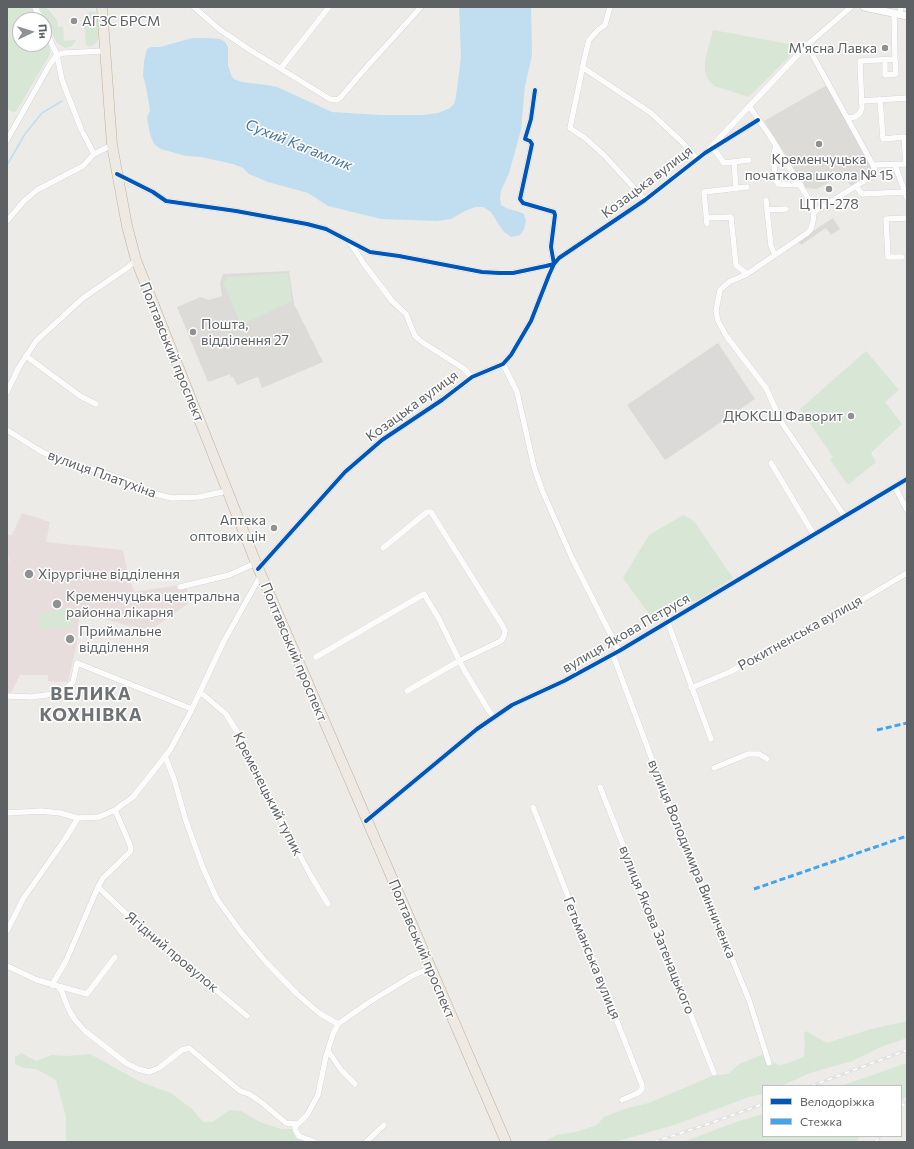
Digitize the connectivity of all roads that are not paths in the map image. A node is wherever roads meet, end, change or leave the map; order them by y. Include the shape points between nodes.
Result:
1 (102, 7) edge
2 (194, 7) edge
3 (329, 7) edge
4 (421, 7) edge
5 (610, 7) edge
6 (851, 7) edge
7 (864, 7) edge
8 (901, 12) edge
9 (52, 45) edge
10 (807, 45) junction
11 (105, 51) junction
12 (57, 56) junction
13 (895, 59) junction
14 (885, 60) junction
15 (582, 67) junction
16 (281, 68) junction
17 (535, 90) dead end
18 (907, 98) edge
19 (880, 99) junction
20 (862, 101) junction
21 (749, 106) junction
22 (847, 118) junction
23 (758, 120) junction
24 (7, 140) edge
25 (112, 145) junction
26 (776, 146) junction
27 (713, 148) junction
28 (705, 153) junction
29 (94, 154) junction
30 (697, 159) junction
31 (749, 160) dead end
32 (734, 162) junction
33 (907, 164) edge
34 (873, 165) junction
35 (895, 165) junction
36 (117, 174) junction
37 (801, 185) junction
38 (856, 186) junction
39 (747, 187) dead end
40 (736, 188) junction
41 (906, 195) edge
42 (645, 200) junction
43 (766, 200) dead end
44 (786, 209) dead end
45 (767, 210) junction
46 (814, 212) junction
47 (907, 218) edge
48 (7, 221) edge
49 (351, 243) junction
50 (775, 255) junction
51 (902, 257) dead end
52 (136, 260) junction
53 (554, 264) junction
54 (746, 274) junction
55 (26, 356) junction
56 (503, 364) junction
57 (472, 377) junction
58 (7, 392) edge
59 (96, 404) dead end
60 (7, 430) edge
61 (771, 463) dead end
62 (907, 479) edge
63 (895, 487) junction
64 (227, 491) junction
65 (907, 510) edge
66 (845, 517) junction
67 (814, 535) junction
68 (383, 548) dead end
69 (258, 569) junction
70 (907, 573) edge
71 (180, 587) dead end
72 (668, 623) junction
73 (619, 651) junction
74 (613, 655) junction
75 (316, 657) dead end
76 (459, 661) junction
77 (691, 688) junction
78 (406, 691) dead end
79 (200, 692) junction
80 (7, 696) edge
81 (192, 709) junction
82 (494, 717) junction
83 (711, 739) dead end
84 (165, 756) junction
85 (766, 759) dead end
86 (714, 768) dead end
87 (600, 787) dead end
88 (533, 807) dead end
89 (115, 810) junction
90 (7, 813) edge
91 (78, 818) junction
92 (366, 821) junction
93 (98, 887) junction
94 (328, 904) dead end
95 (7, 930) edge
96 (115, 957) dead end
97 (7, 966) edge
98 (430, 968) junction
99 (55, 985) junction
100 (247, 1016) dead end
101 (338, 1024) junction
102 (328, 1051) junction
103 (769, 1063) dead end
104 (714, 1072) dead end
105 (355, 1084) dead end
106 (622, 1100) dead end
107 (297, 1124) junction
108 (384, 1125) dead end
109 (315, 1142) edge
110 (366, 1142) edge
111 (506, 1142) edge

1 - 11 highway, Полтавський проспект
2 - 16 street via 219,29
3 - 16 street
4 - 16 street via 337,100 330,99
5 - 15 street via 605,25 589,40
6 - 10 street, Козацька вулиця
7 - 8 street
8 - 13 street
9 - 12 street
10 - 21 street, Козацька вулиця
10 - 22 street
11 - 12 street via 64,53
11 - 25 highway, Полтавський проспект
12 - 24 street
12 - 29 street via 62,80
13 - 14 street
13 - 14 street via 896,74 885,75
14 - 20 street via 860,61
15 - 30 street via 654,116
15 - 42 street via 570,128 604,155
17 - 53 street via 525,139 531,142 532,146 520,199 523,203 554,212 551,246
18 - 19 street
19 - 20 street
19 - 33 street via 883,139 904,137
20 - 22 street via 860,113
21 - 23 street
21 - 28 street, Козацька вулиця
22 - 34 street
23 - 26 street
23 - 27 street, Козацька вулиця
25 - 29 street
25 - 36 highway, Полтавський проспект
26 - 37 street
26 - 37 street via 774,164 778,184
27 - 28 street, Козацька вулиця
27 - 32 street via 724,162
28 - 30 street, Козацька вулиця
29 - 48 street via 83,166 33,194
30 - 42 street, Козацька вулиця
31 - 32 street
32 - 40 street
33 - 35 street
34 - 35 street
34 - 38 street via 874,175
35 - 41 street
36 - 49 street via 166,201 307,224 326,229
36 - 52 highway, Полтавський проспект
37 - 46 street
38 - 41 street via 862,194
38 - 46 street
39 - 40 street
40 - 54 street via 704,192 707,221 731,217 736,265
42 - 53 street, Козацька вулиця via 559,258
43 - 45 street
44 - 45 street
45 - 50 street via 771,246
46 - 50 street via 811,229
47 - 51 street via 886,219 888,257
49 - 53 street via 370,252 482,272 513,273
49 - 57 street via 392,301 406,314 415,336 463,368
50 - 54 street
52 - 55 street via 83,298 36,341
52 - 64 highway, Полтавський проспект
53 - 56 street, Козацька вулиця via 530,321
54 - 66 street via 729,282 720,290 716,311 718,321 727,337 766,388 782,423
55 - 58 street
55 - 59 street via 80,396
56 - 57 street, Козацька вулиця
56 - 73 street via 517,392 534,467 542,490 572,558
57 - 69 street, Козацька вулиця via 382,440 359,460 330,488
60 - 64 street, вулиця Платухіна via 42,452 68,463 131,482 146,492 172,498 199,498
61 - 67 street
62 - 63 street, вулиця Якова Петруся
63 - 65 street
63 - 66 street, вулиця Якова Петруся
64 - 69 highway, Полтавський проспект
66 - 67 street, вулиця Якова Петруся
67 - 72 street, вулиця Якова Петруся
68 - 76 street via 427,512 431,512 505,630 500,641
69 - 71 street
69 - 79 street
69 - 92 highway, Полтавський проспект
70 - 77 street, Рокитненська вулиця via 730,672
72 - 73 street, вулиця Якова Петруся
72 - 77 street
73 - 74 street, вулиця Якова Петруся
74 - 82 street, вулиця Якова Петруся via 512,705
74 - 103 street, вулиця Володимира Винниченка via 669,805 749,1000
75 - 76 street via 424,594
76 - 78 street
76 - 82 street
77 - 83 street
79 - 81 street
79 - 94 street, Кременецький тупик via 226,714 239,735 277,813
80 - 81 street via 31,697 54,694 65,689 73,682 77,663
81 - 84 street
82 - 92 street, вулиця Якова Петруся
84 - 89 street via 133,797
84 - 101 street via 203,868 217,899 242,932 297,994 319,1013
85 - 86 street via 759,754 748,754
87 - 104 street, вулиця Якова Затенацького
88 - 106 street, Гетьманська вулиця via 642,1085 638,1093
89 - 91 street via 99,817
89 - 93 street via 131,848
90 - 91 street via 41,811
91 - 95 street via 23,900
92 - 98 highway, Полтавський проспект
93 - 99 street
93 - 100 street, Ягідний провулок via 138,925
96 - 99 street via 87,994
97 - 99 street
98 - 101 street via 412,976
98 - 111 highway, Полтавський проспект
99 - 107 street via 61,990 69,1010 80,1025 126,1063 149,1072 189,1048 240,1091 261,1102 286,1123
101 - 102 street
102 - 105 street
102 - 107 street via 318,1095 306,1115
107 - 109 street via 296,1131 299,1136
108 - 110 street

